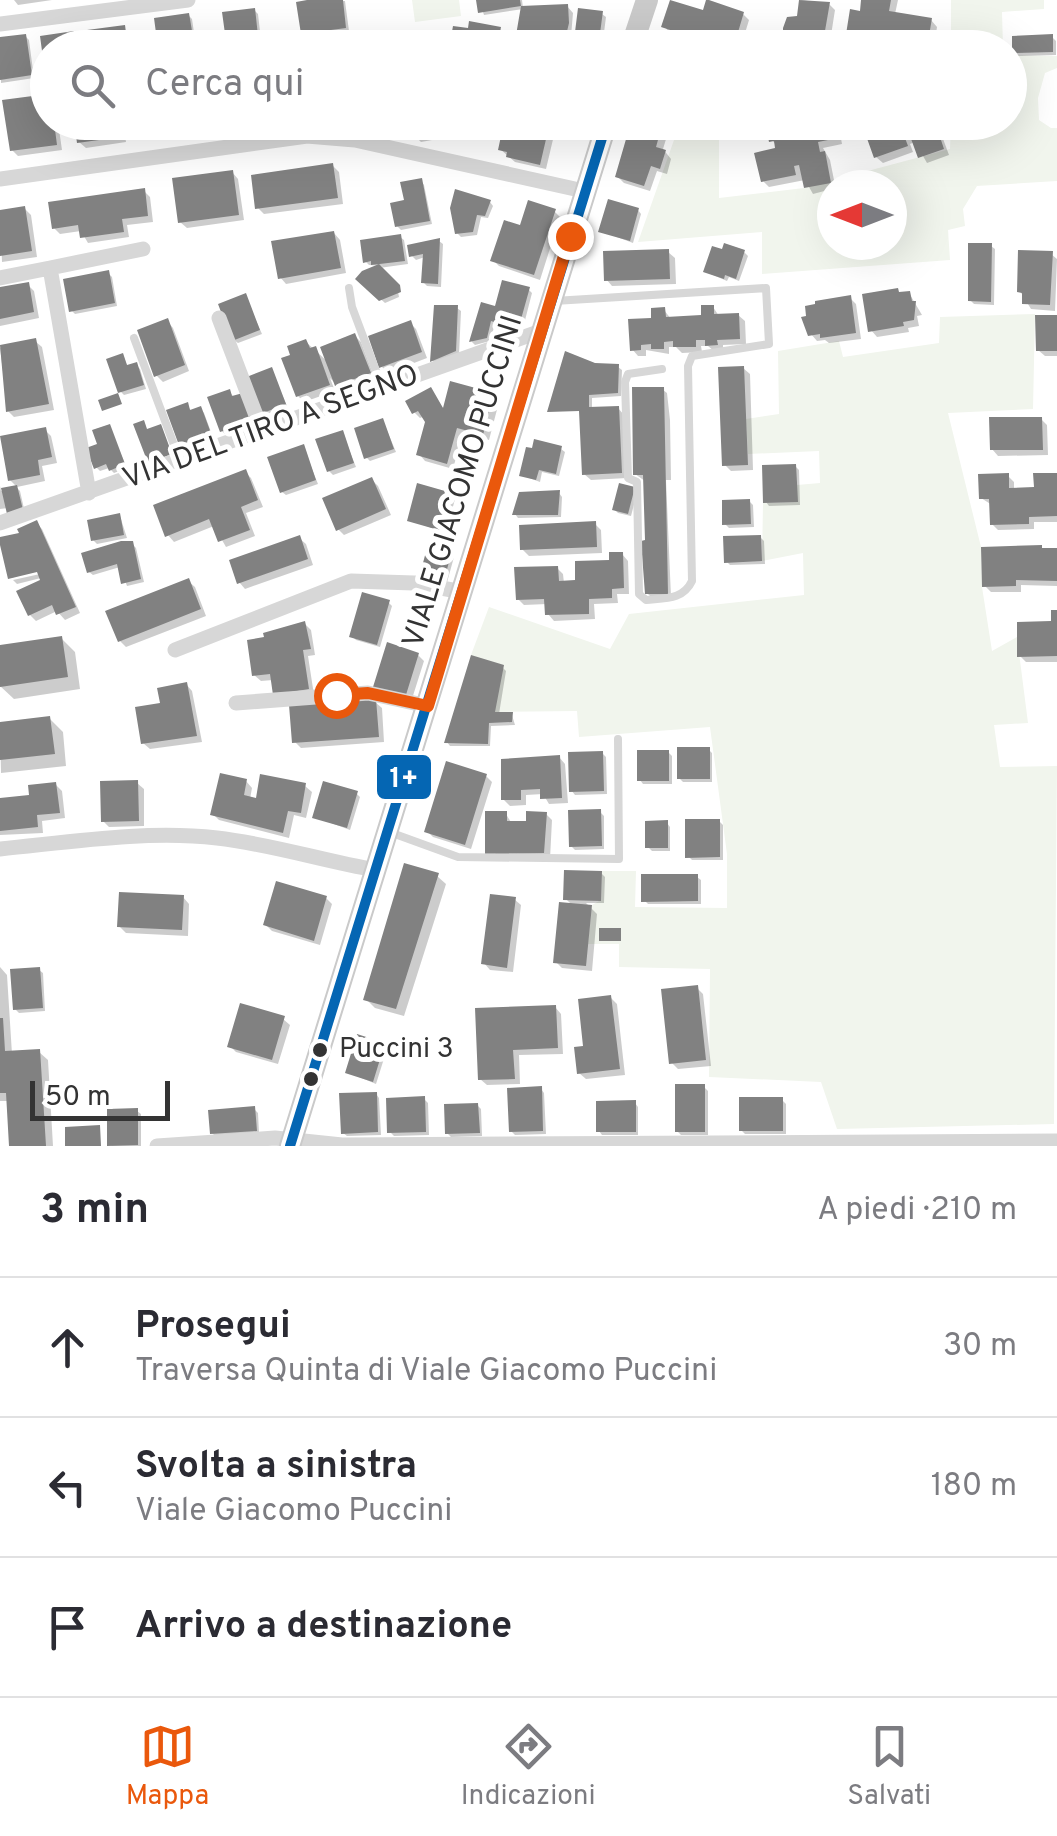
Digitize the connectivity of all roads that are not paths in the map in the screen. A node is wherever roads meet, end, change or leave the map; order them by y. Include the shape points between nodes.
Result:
1 (188, 0) edge
2 (647, 0) edge
3 (167, 1) edge
4 (0, 24) edge
5 (637, 30) edge
6 (279, 140) edge
7 (355, 140) edge
8 (601, 140) edge
9 (0, 179) edge
10 (584, 191) junction
11 (143, 249) dead end
12 (50, 268) junction
13 (0, 278) edge
14 (349, 288) dead end
15 (550, 301) junction
16 (219, 318) dead end
17 (541, 331) junction
18 (134, 338) dead end
19 (662, 369) dead end
20 (382, 388) junction
21 (262, 432) junction
22 (180, 460) junction
23 (89, 493) junction
24 (0, 523) edge
25 (462, 592) junction
26 (175, 650) dead end
27 (236, 702) dead end
28 (428, 706) junction
29 (618, 739) dead end
30 (388, 832) junction
31 (0, 850) edge
32 (376, 870) junction
33 (1057, 1141) edge
34 (291, 1144) edge
35 (915, 1144) edge
36 (157, 1146) edge

1 - 3 street
2 - 5 main road
3 - 4 street
6 - 9 street
7 - 10 street
8 - 10 main road, VIALE GIACOMO PUCCINI
10 - 15 main road, VIALE GIACOMO PUCCINI
11 - 12 street
12 - 13 street
12 - 23 street
14 - 20 lane
15 - 17 main road, VIALE GIACOMO PUCCINI
15 - 19 lane via 766,288 769,344 692,356 688,366 692,581 675,598 646,600 639,594 637,482 628,478 625,382 639,370
16 - 21 street
17 - 20 street, VIA DEL TIRO A SEGNO
17 - 25 main road, VIALE GIACOMO PUCCINI
18 - 22 lane
20 - 21 street, VIA DEL TIRO A SEGNO
21 - 22 street, VIA DEL TIRO A SEGNO
22 - 23 street, VIA DEL TIRO A SEGNO
23 - 24 street, VIA DEL TIRO A SEGNO
25 - 26 street via 351,581
25 - 28 main road, VIALE GIACOMO PUCCINI
27 - 28 street via 368,693
28 - 30 main road, VIALE GIACOMO PUCCINI
29 - 30 lane via 619,859 458,857
30 - 32 main road, VIALE GIACOMO PUCCINI
31 - 32 street via 200,837
32 - 34 main road, VIALE GIACOMO PUCCINI
33 - 35 street
34 - 35 street
34 - 36 street via 275,1138

